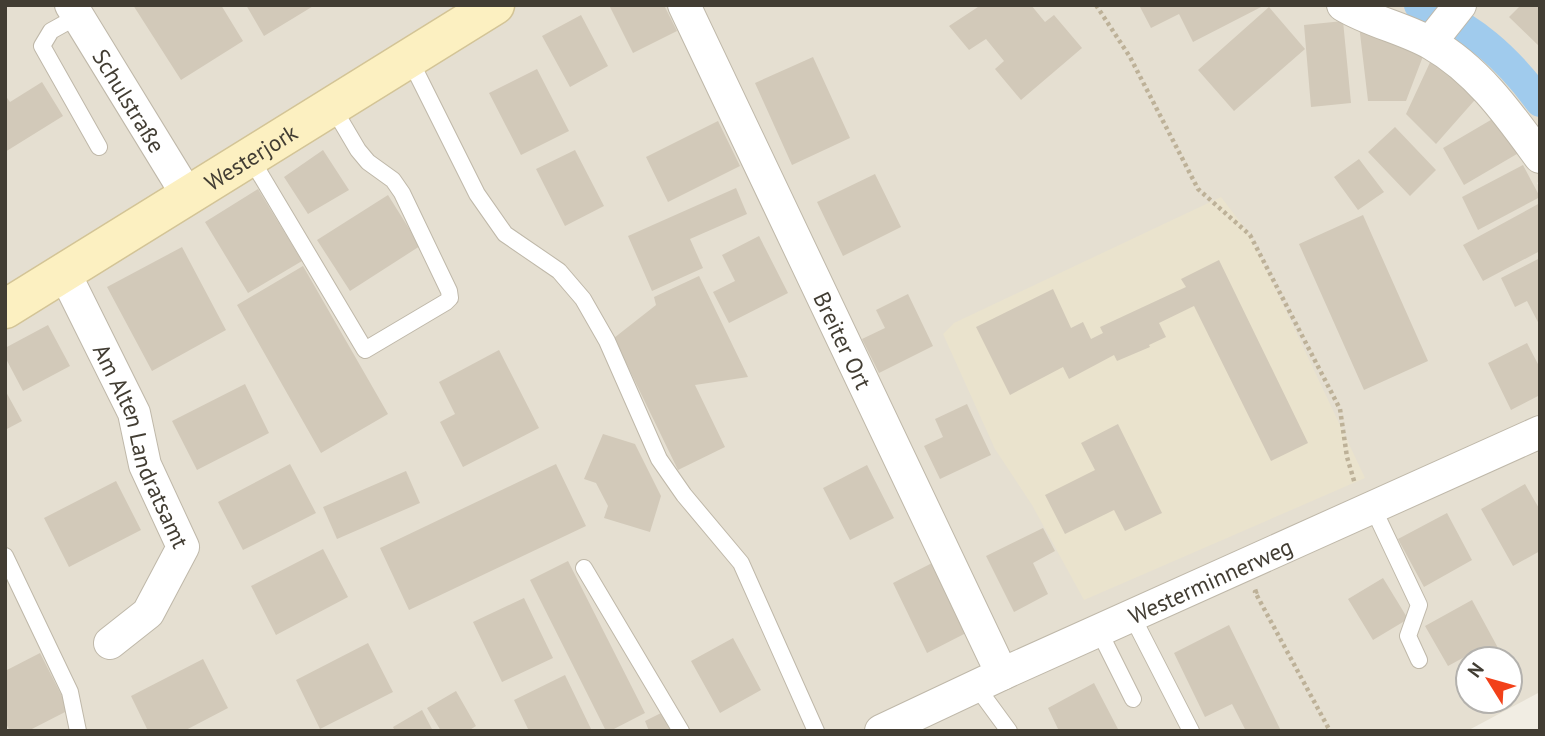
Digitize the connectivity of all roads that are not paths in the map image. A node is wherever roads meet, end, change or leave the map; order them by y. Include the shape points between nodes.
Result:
1 (495, 5) edge
2 (684, 5) edge
3 (1343, 5) edge
4 (1459, 6) edge
5 (74, 10) edge
6 (1435, 39) junction
7 (409, 58) junction
8 (332, 106) junction
9 (99, 147) dead end
10 (250, 157) junction
11 (1540, 157) edge
12 (188, 196) junction
13 (64, 272) junction
14 (5, 309) edge
15 (1540, 432) edge
16 (1368, 510) junction
17 (5, 556) edge
18 (584, 568) dead end
19 (1132, 616) junction
20 (1099, 631) junction
21 (110, 643) dead end
22 (1419, 660) dead end
23 (989, 680) junction
24 (1133, 699) dead end
25 (78, 731) edge
26 (681, 731) edge
27 (816, 731) edge
28 (881, 731) edge
29 (1009, 731) edge
30 (1191, 731) edge

1 - 7 main road, Westerjork
2 - 23 street, Breiter Ort
3 - 6 street
4 - 6 street
5 - 9 lane via 42,46
5 - 12 street, Schulstraße
6 - 11 street via 1501,104
7 - 8 main road, Westerjork
7 - 27 lane via 477,194 505,234 559,271 583,299 607,341 659,458 741,564
8 - 10 main road, Westerjork
8 - 10 lane via 358,150 402,193 449,291 446,302 365,350
10 - 12 main road, Westerjork
12 - 13 main road, Westerjork
13 - 14 main road, Westerjork
13 - 21 street, Am Alten Landratsamt via 134,413 145,465 183,547 148,613
15 - 16 street, Westerminnerweg
16 - 19 street, Westerminnerweg
16 - 22 lane via 1419,605 1408,636
17 - 25 lane via 70,692
18 - 26 lane
19 - 20 street, Westerminnerweg
19 - 30 lane
20 - 23 street, Westerminnerweg
20 - 24 lane
23 - 28 street, Westerminnerweg
23 - 29 lane

